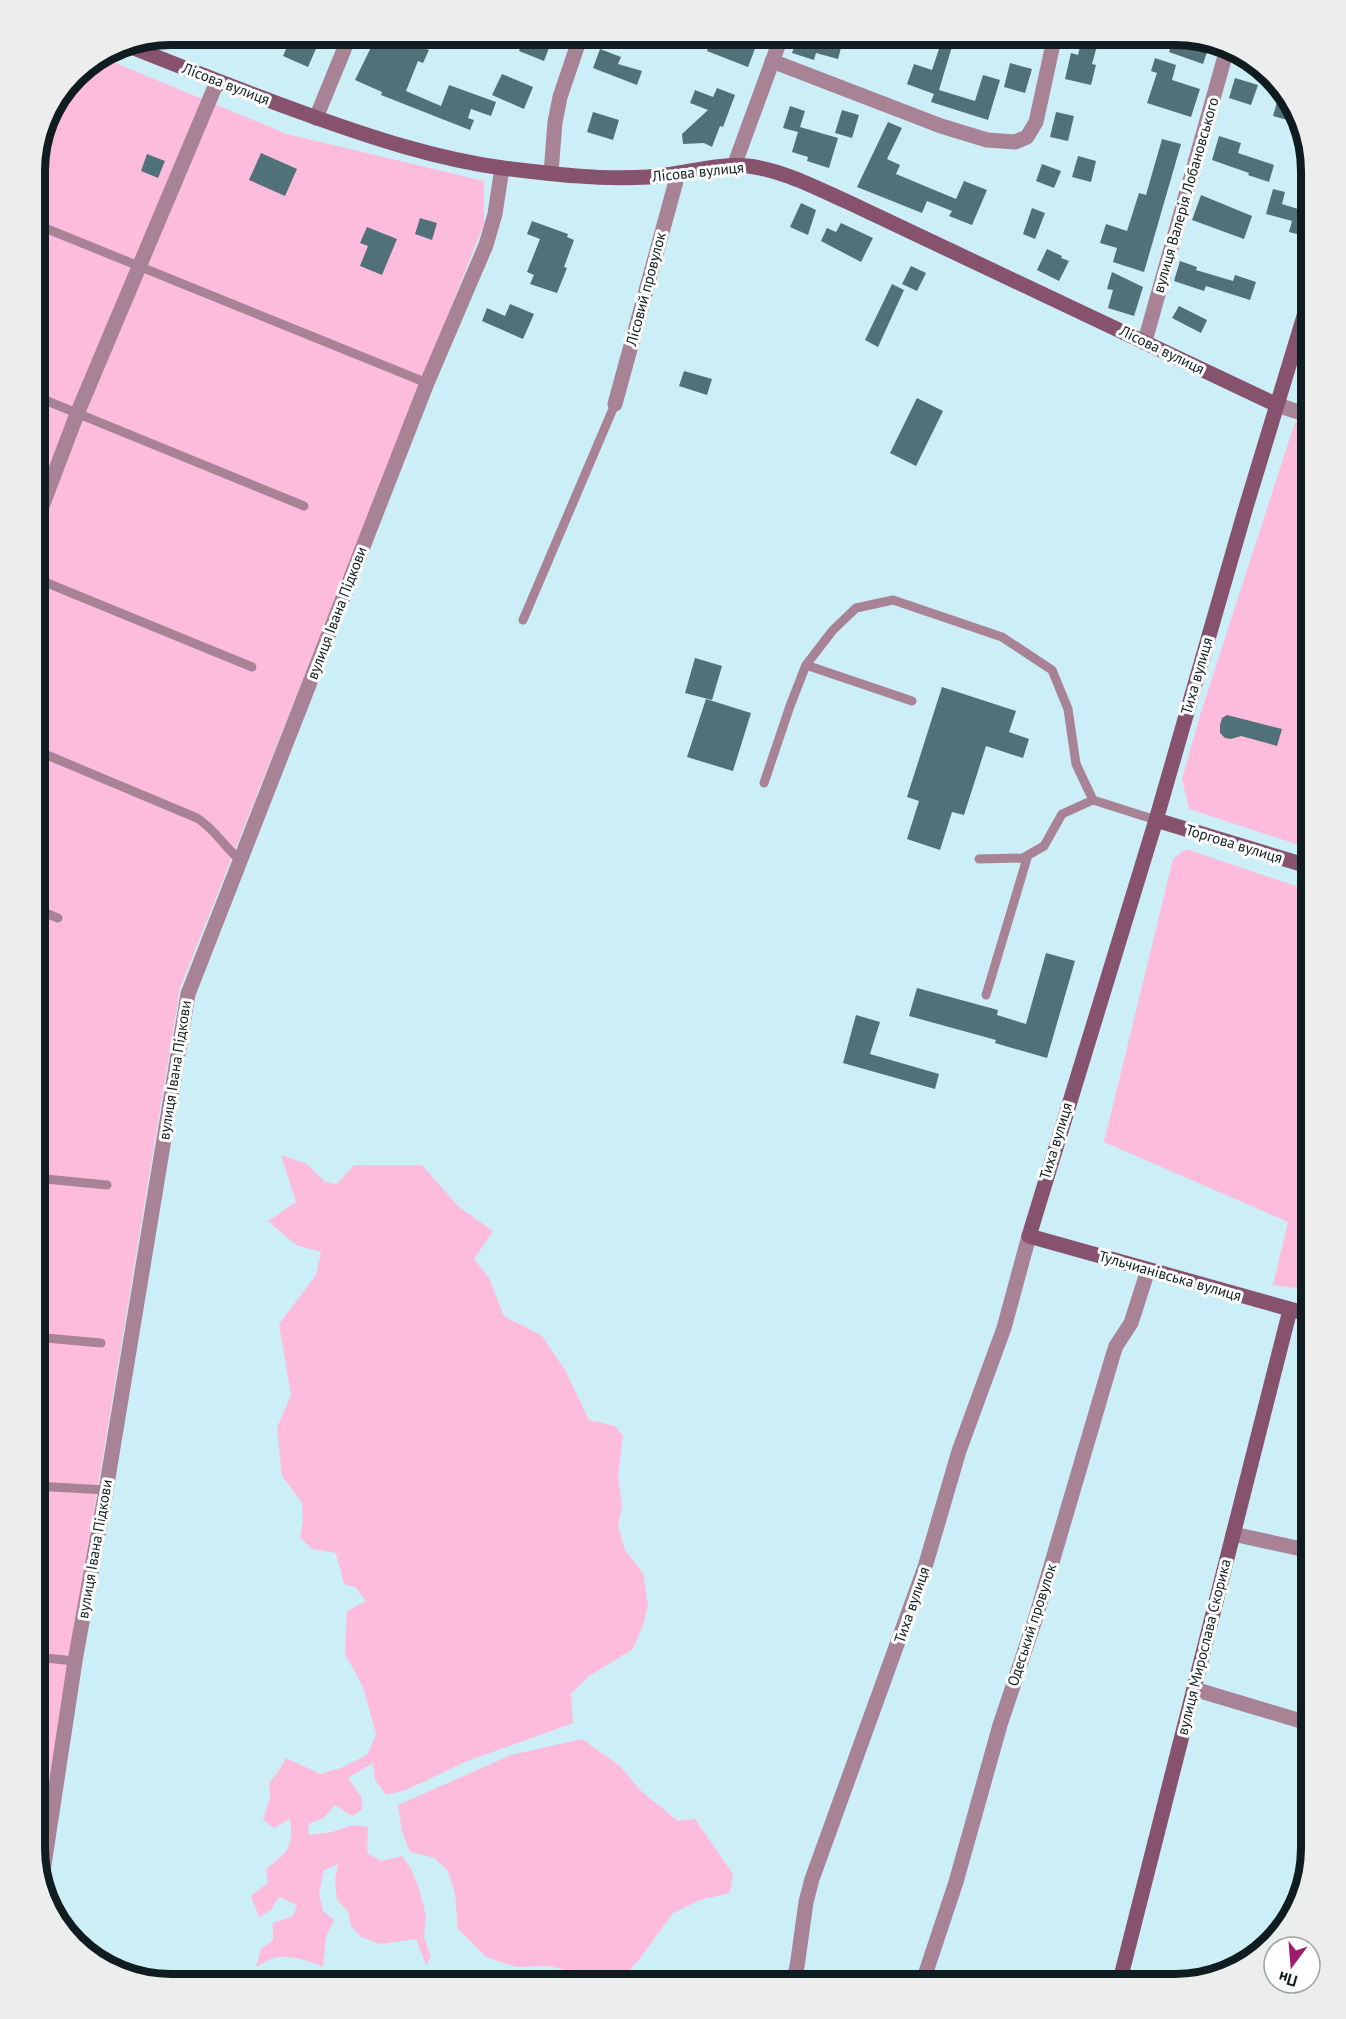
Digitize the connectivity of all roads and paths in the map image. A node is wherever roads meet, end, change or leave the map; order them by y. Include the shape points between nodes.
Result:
1 (346, 45) edge
2 (578, 45) edge
3 (778, 45) edge
4 (1053, 45) edge
5 (141, 48) edge
6 (1225, 56) edge
7 (772, 61) junction
8 (218, 82) junction
9 (316, 118) junction
10 (734, 166) junction
11 (502, 168) junction
12 (552, 173) junction
13 (678, 174) junction
14 (45, 228) edge
15 (140, 267) junction
16 (1301, 326) edge
17 (1145, 341) junction
18 (427, 383) junction
19 (45, 400) edge
20 (615, 404) joint
21 (1277, 405) junction
22 (1301, 413) edge
23 (77, 414) junction
24 (45, 499) edge
25 (304, 506) dead end
26 (45, 582) edge
27 (523, 620) dead end
28 (806, 664) junction
29 (252, 667) dead end
30 (912, 701) dead end
31 (45, 754) edge
32 (764, 783) dead end
33 (1093, 800) junction
34 (1156, 820) junction
35 (1028, 855) junction
36 (979, 859) dead end
37 (240, 860) junction
38 (1301, 864) edge
39 (45, 913) edge
40 (58, 918) dead end
41 (986, 995) dead end
42 (45, 1179) edge
43 (107, 1185) dead end
44 (1029, 1236) junction
45 (1148, 1270) junction
46 (1290, 1310) junction
47 (1301, 1313) edge
48 (45, 1338) edge
49 (101, 1342) dead end
50 (45, 1487) edge
51 (106, 1490) junction
52 (1233, 1534) junction
53 (1301, 1549) edge
54 (45, 1658) edge
55 (75, 1661) junction
56 (1194, 1689) junction
57 (1301, 1721) edge
58 (45, 1855) edge
59 (795, 1974) edge
60 (925, 1974) edge
61 (1122, 1974) edge

1 - 9 street
2 - 12 street via 560,97
3 - 7 street
4 - 7 street via 1036,122 1027,137 1015,142 987,140 941,126
5 - 8 main road, Лісова вулиця
6 - 17 street, вулиця Валерія Лобановського
7 - 10 street
8 - 9 main road, Лісова вулиця
8 - 15 street
9 - 11 main road, Лісова вулиця via 435,155
10 - 13 main road, Лісова вулиця
10 - 17 main road, Лісова вулиця via 762,169 819,189
11 - 12 main road, Лісова вулиця
11 - 18 street, вулиця Івана Підкови via 492,228
12 - 13 main road, Лісова вулиця via 621,178
13 - 20 street, Лісовий провулок
14 - 15 lane
15 - 18 lane
15 - 23 street
16 - 21 main road, Тиха вулиця
17 - 21 main road, Лісова вулиця
18 - 37 street, вулиця Івана Підкови
19 - 23 lane
20 - 27 lane
21 - 22 street
21 - 34 main road, Тиха вулиця
23 - 24 street
23 - 25 lane
26 - 29 lane
28 - 30 lane
28 - 32 lane
28 - 33 lane via 856,608 893,600 1002,637 1052,670 1068,709 1076,764
31 - 37 lane via 197,818 211,827
33 - 34 lane
33 - 35 lane via 1062,814 1044,846
34 - 38 main road, Торгова вулиця
34 - 44 main road, Тиха вулиця
35 - 36 lane
35 - 41 lane
37 - 51 street, вулиця Івана Підкови via 188,994
39 - 40 lane
42 - 43 lane
44 - 45 main road, Тульчианівська вулиця
44 - 59 street, Тиха вулиця via 1004,1328 959,1451 925,1567 812,1879
45 - 46 main road, Тульчианівська вулиця
45 - 60 street, Одеський провулок via 1131,1323 1113,1355
46 - 47 main road, Тульчианівська вулиця
46 - 52 main road, вулиця Мирослава Скорика
48 - 49 lane
50 - 51 lane
51 - 55 street, вулиця Івана Підкови
52 - 53 street
52 - 56 main road, вулиця Мирослава Скорика
54 - 55 lane
55 - 58 street, вулиця Івана Підкови
56 - 57 street
56 - 61 main road, вулиця Мирослава Скорика

